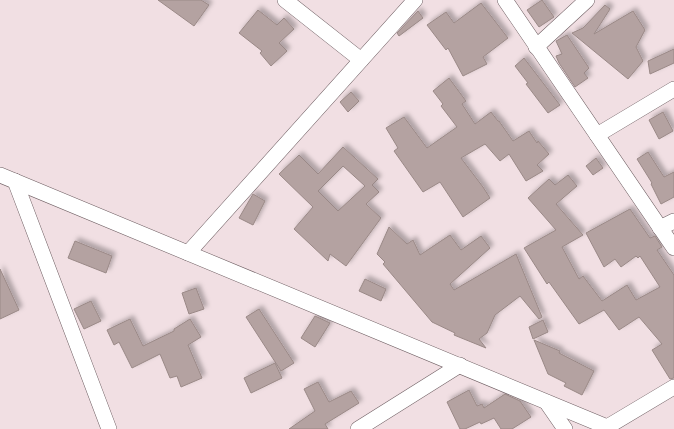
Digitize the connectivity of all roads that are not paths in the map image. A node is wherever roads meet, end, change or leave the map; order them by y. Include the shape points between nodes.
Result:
1 (285, 0) edge
2 (415, 0) edge
3 (505, 0) edge
4 (587, 0) edge
5 (536, 47) junction
6 (361, 60) junction
7 (674, 89) edge
8 (596, 135) junction
9 (0, 175) edge
10 (15, 181) junction
11 (674, 221) edge
12 (660, 228) junction
13 (674, 248) edge
14 (188, 253) junction
15 (460, 365) junction
16 (674, 387) edge
17 (548, 403) junction
18 (108, 429) edge
19 (358, 429) edge
20 (564, 429) edge

1 - 6 street
2 - 6 street
3 - 5 street
4 - 5 street
5 - 8 street
6 - 14 street
7 - 8 street
8 - 12 street
9 - 10 street
10 - 14 street
10 - 18 street
11 - 12 street
12 - 13 street
14 - 15 street
15 - 17 street
15 - 19 street
16 - 17 street via 607,427
17 - 20 street

